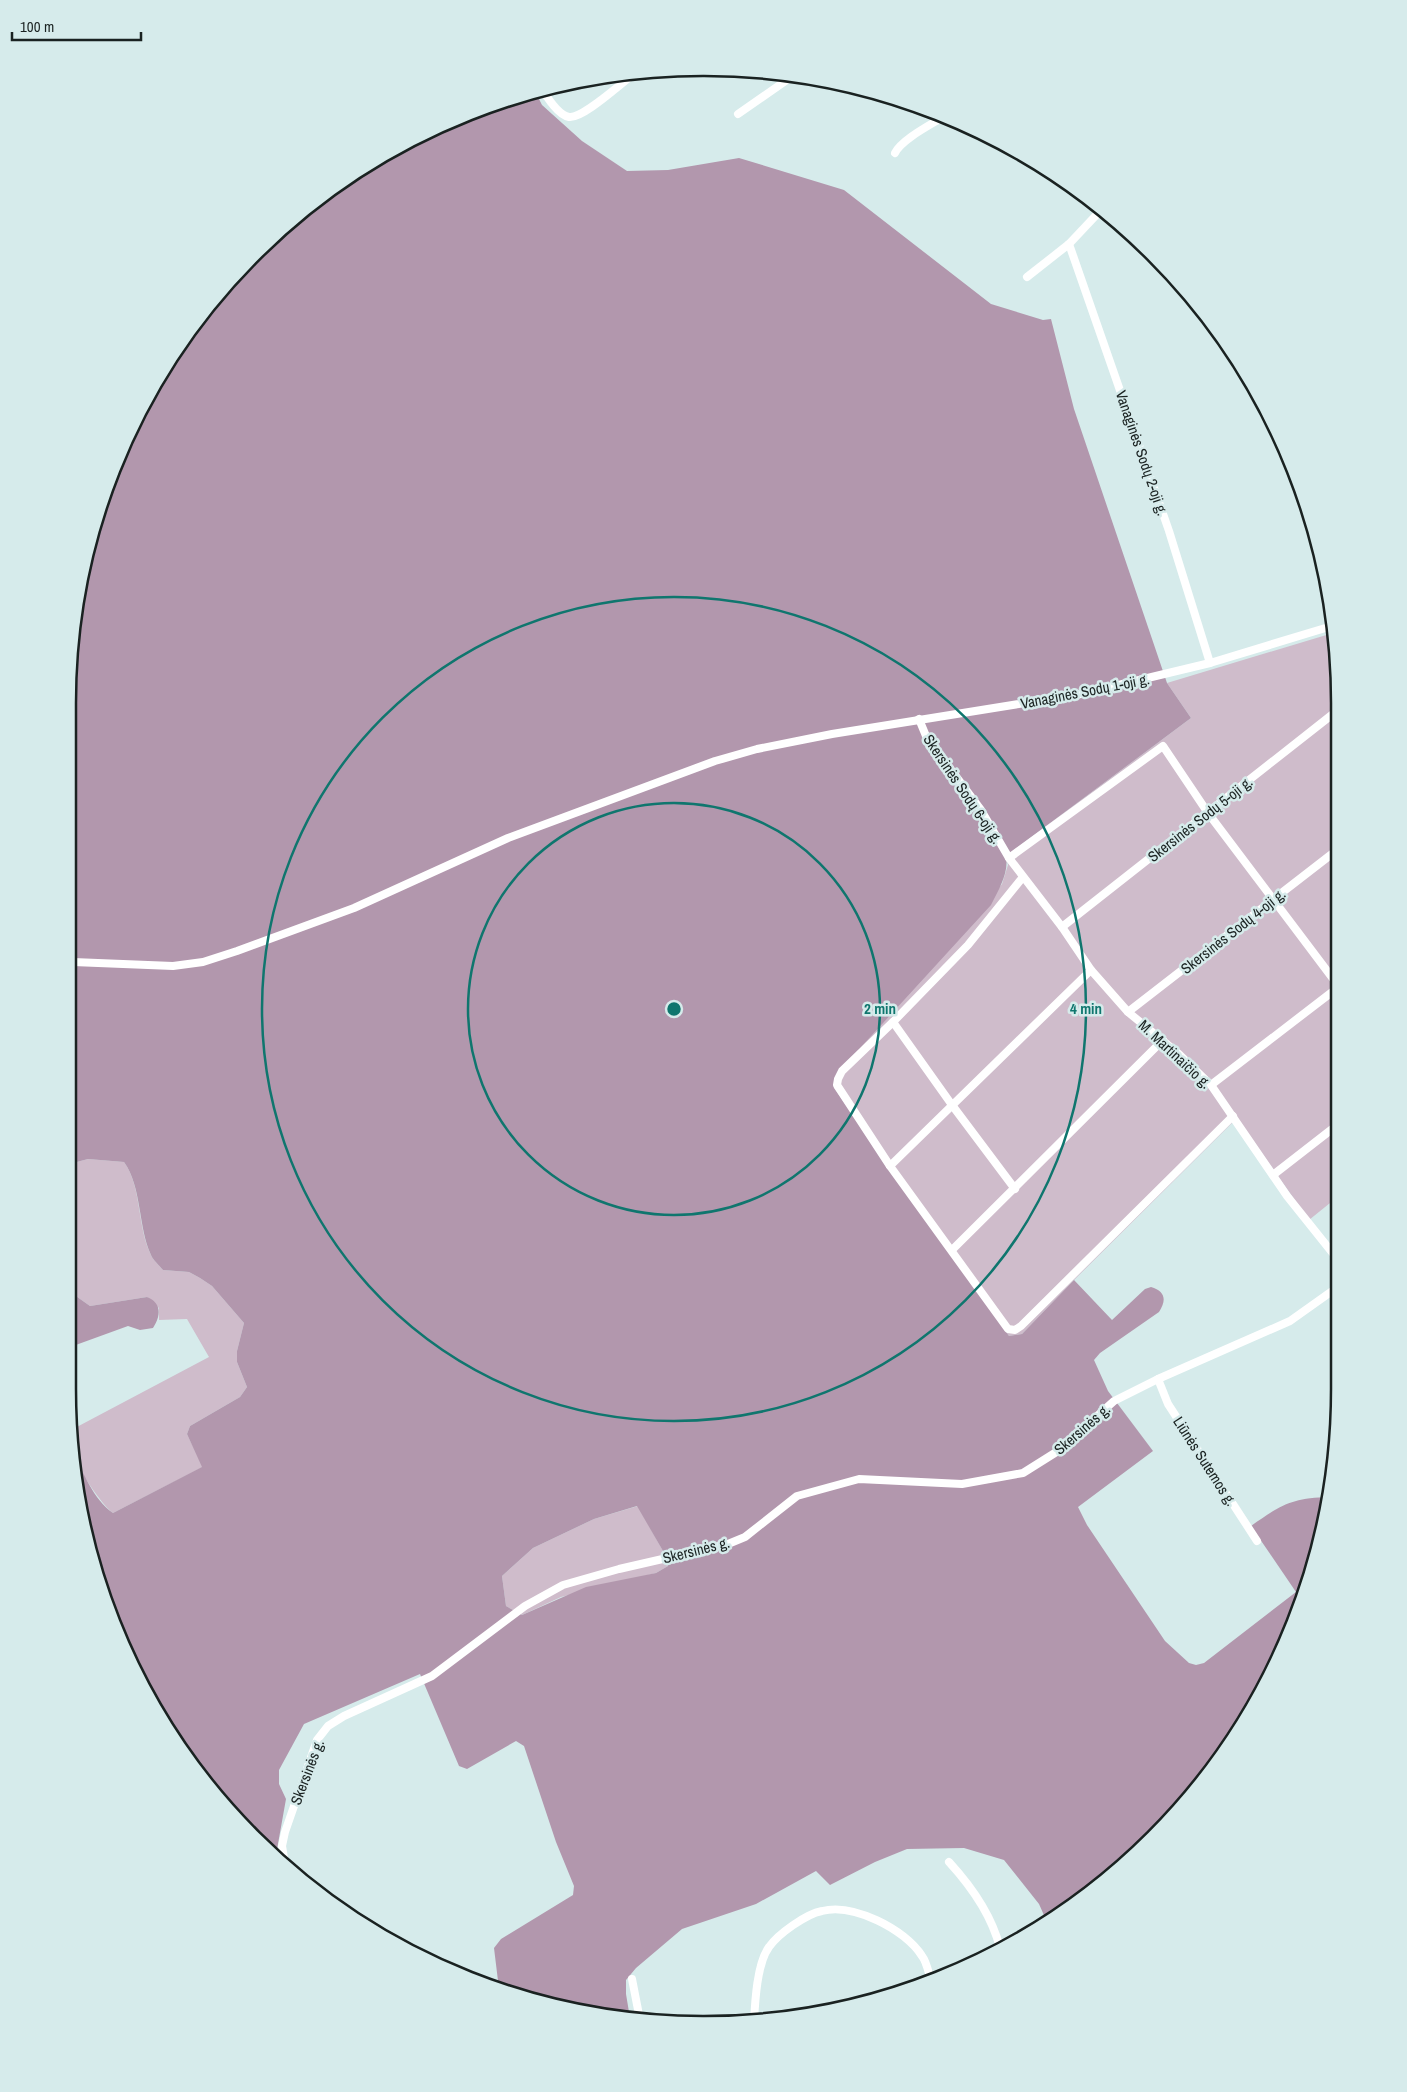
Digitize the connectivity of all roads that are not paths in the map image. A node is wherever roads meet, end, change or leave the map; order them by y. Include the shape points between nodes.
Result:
1 (624, 82) edge
2 (784, 82) edge
3 (548, 96) edge
4 (738, 114) dead end
5 (936, 121) edge
6 (895, 153) dead end
7 (1096, 215) edge
8 (1070, 244) junction
9 (1027, 277) dead end
10 (1326, 630) edge
11 (1210, 663) junction
12 (1331, 716) edge
13 (919, 719) junction
14 (1208, 813) junction
15 (1331, 855) edge
16 (1009, 858) junction
17 (1023, 877) junction
18 (1274, 899) junction
19 (1062, 927) junction
20 (76, 962) edge
21 (1091, 970) junction
22 (1331, 977) edge
23 (1331, 994) edge
24 (1128, 1012) junction
25 (893, 1022) junction
26 (1163, 1040) junction
27 (1211, 1085) junction
28 (952, 1105) junction
29 (1233, 1116) junction
30 (1331, 1130) edge
31 (890, 1166) junction
32 (1274, 1175) junction
33 (1015, 1189) junction
34 (952, 1250) junction
35 (1331, 1251) edge
36 (1331, 1292) edge
37 (1158, 1379) junction
38 (1256, 1541) dead end
39 (283, 1854) edge
40 (949, 1862) dead end
41 (998, 1942) edge
42 (929, 1973) edge
43 (632, 1979) dead end
44 (638, 2012) edge
45 (755, 2013) edge

1 - 3 street via 573,117 561,112
2 - 4 street
5 - 6 street via 897,148
7 - 8 street
8 - 9 street
8 - 11 street, Vanaginės Sodų 2-oji g. via 1166,522
10 - 11 street, Vanaginės Sodų 1-oji g.
11 - 13 street, Vanaginės Sodų 1-oji g. via 1081,694
12 - 14 street, Skersinės Sodų 5-oji g.
13 - 16 street, Skersinės Sodų 6-oji g. via 926,736 981,810
13 - 20 street, Vanaginės Sodų 1-oji g. via 766,747 715,761 508,838 354,908 203,962 173,966
14 - 16 street via 1162,746
14 - 18 street
14 - 19 street, Skersinės Sodų 5-oji g.
15 - 18 street, Skersinės Sodų 4-oji g.
16 - 17 street, M. Martinaičio g.
17 - 19 street, M. Martinaičio g.
17 - 25 street via 968,945
18 - 22 street
18 - 24 street, Skersinės Sodų 4-oji g.
19 - 21 street, M. Martinaičio g.
21 - 24 street, M. Martinaičio g.
21 - 28 street
23 - 27 street
24 - 26 street, M. Martinaičio g.
25 - 28 street
25 - 31 street via 842,1071 837,1085
26 - 27 street, M. Martinaičio g.
26 - 33 street
27 - 29 street, M. Martinaičio g.
28 - 31 street
28 - 33 street
29 - 32 street, M. Martinaičio g.
29 - 34 street via 1022,1326 1014,1330 1008,1329
30 - 32 street
31 - 34 street
32 - 35 street, M. Martinaičio g.
33 - 34 street
36 - 37 street, Skersinės g. via 1290,1321
37 - 38 street, Liūnės Sutemos g. via 1168,1404
37 - 39 street, Skersinės g. via 1114,1401 1058,1451 1023,1473 962,1484 859,1478 797,1496 745,1537 728,1544 573,1581 535,1600 432,1676 328,1726 317,1740 285,1832
40 - 41 street via 975,1893
42 - 45 street via 922,1955 878,1920 847,1910 821,1911 786,1929 768,1948 757,1982
43 - 44 street

